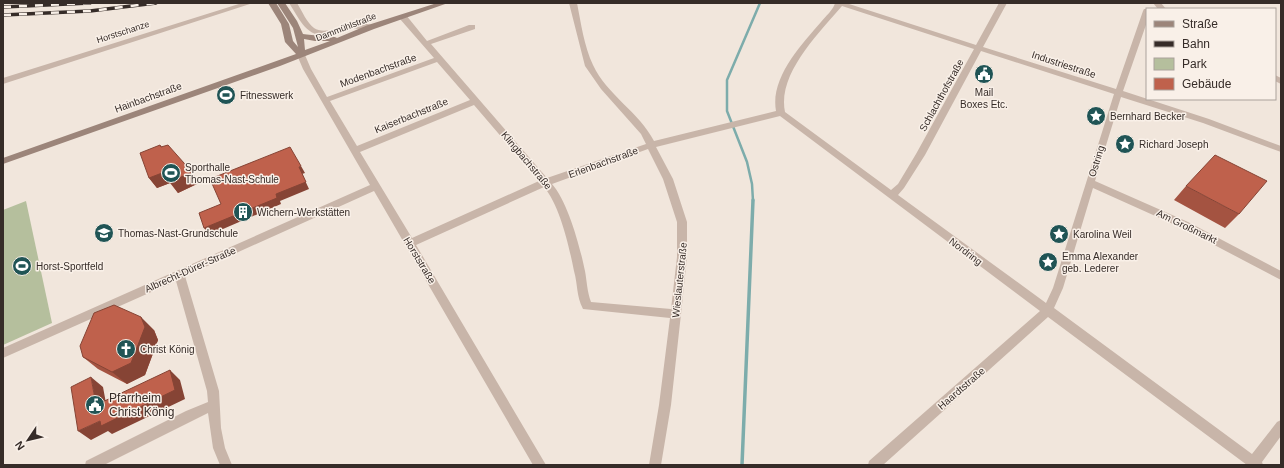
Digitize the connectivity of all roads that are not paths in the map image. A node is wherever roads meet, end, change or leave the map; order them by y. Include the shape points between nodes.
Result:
1 (249, 3) edge
2 (272, 3) edge
3 (281, 3) edge
4 (292, 3) edge
5 (444, 3) edge
6 (573, 3) edge
7 (1003, 3) edge
8 (844, 4) edge
9 (1146, 13) edge
10 (403, 17) junction
11 (372, 27) junction
12 (472, 27) dead end
13 (301, 36) junction
14 (345, 36) junction
15 (425, 44) junction
16 (979, 48) junction
17 (301, 55) junction
18 (438, 60) junction
19 (3, 80) edge
20 (1118, 93) junction
21 (326, 100) junction
22 (475, 101) junction
23 (781, 113) junction
24 (652, 145) junction
25 (1281, 149) edge
26 (356, 150) junction
27 (3, 161) edge
28 (547, 183) junction
29 (1090, 183) junction
30 (377, 186) junction
31 (892, 195) junction
32 (410, 243) junction
33 (179, 274) junction
34 (1281, 276) edge
35 (1047, 311) junction
36 (676, 314) junction
37 (3, 353) edge
38 (214, 405) junction
39 (1281, 426) edge
40 (1255, 464) edge
41 (91, 465) edge
42 (226, 465) edge
43 (540, 465) edge
44 (655, 465) edge
45 (874, 465) edge

1 - 19 street, Horstschanze
2 - 17 street, Horststraße via 284,24 289,42
3 - 13 street, Horststraße
4 - 11 street via 310,29 317,33 351,27
5 - 10 street, Dammühlstraße
6 - 24 street, Wieslauterstraße via 589,66 645,133
7 - 16 street, Schlachthofstraße
8 - 16 street, Industriestraße
8 - 23 street via 790,66 778,102
9 - 20 street, Ostring
10 - 11 street, Dammühlstraße
10 - 15 street, Klingbachstraße
11 - 14 street, Dammühlstraße
12 - 15 street
13 - 14 street via 315,39
13 - 17 street, Horststraße
14 - 17 street, Dammühlstraße
15 - 18 street, Klingbachstraße
16 - 20 street, Industriestraße
16 - 31 street, Schlachthofstraße via 905,180
17 - 21 street, Horststraße
17 - 27 street, Hainbachstraße
18 - 21 street, Modenbachstraße
18 - 22 street, Klingbachstraße
20 - 25 street, Industriestraße
20 - 29 street, Ostring
21 - 26 street, Horststraße
22 - 26 street, Kaiserbachstraße
22 - 28 street, Klingbachstraße
23 - 24 street, Erlenbachstraße
23 - 31 street, Nordring
24 - 28 street, Erlenbachstraße via 604,160
24 - 36 street, Wieslauterstraße via 668,180 682,222 682,258
26 - 30 street, Horststraße
28 - 32 street, Erlenbachstraße
28 - 36 street, Klingbachstraße via 557,198 565,219 587,306 634,308
29 - 34 street, Am Großmarkt via 1185,225
29 - 35 street, Ostring via 1058,288
30 - 32 street, Horststraße
30 - 33 street, Albrecht-Dürer-Straße
31 - 35 street, Nordring
32 - 43 street, Horststraße
33 - 37 street, Albrecht-Dürer-Straße
33 - 38 street via 214,391
35 - 40 street, Nordring
35 - 45 street, Haardtstraße
36 - 44 street, Wieslauterstraße
38 - 41 street via 190,414
38 - 42 street via 219,448
39 - 40 street

